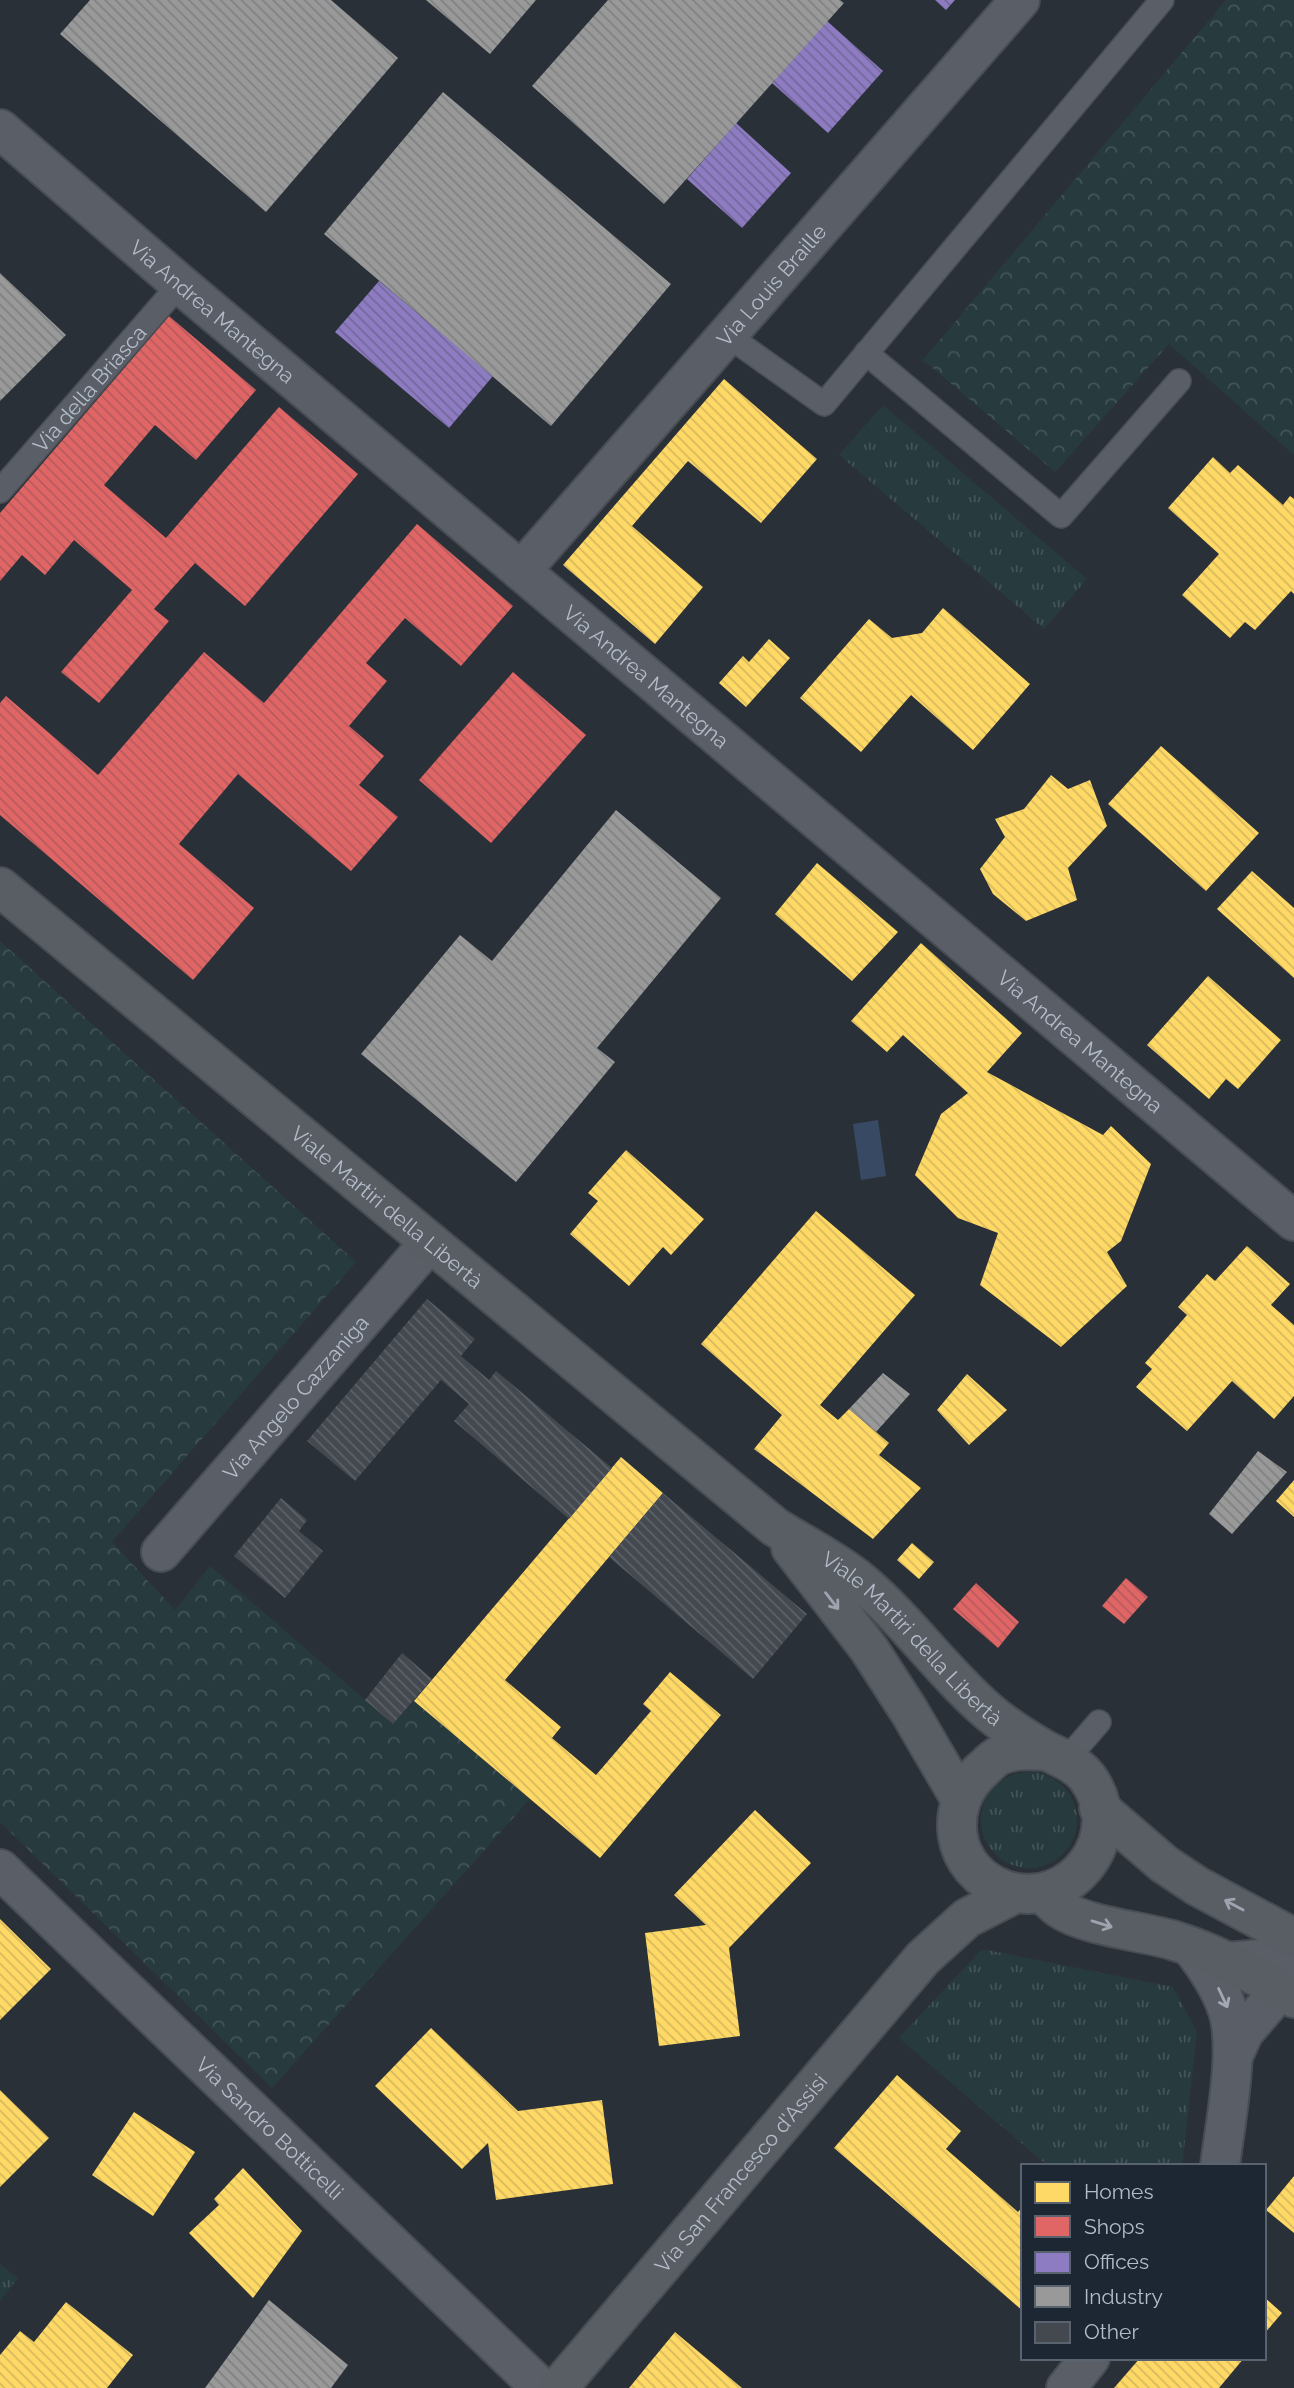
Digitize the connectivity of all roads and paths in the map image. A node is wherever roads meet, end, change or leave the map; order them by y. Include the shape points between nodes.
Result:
1 (1020, 0) edge
2 (1162, 0) edge
3 (0, 129) edge
4 (180, 284) junction
5 (726, 335) junction
6 (866, 353) junction
7 (1179, 381) dead end
8 (0, 491) edge
9 (522, 571) junction
10 (0, 887) edge
11 (1294, 1220) edge
12 (430, 1242) junction
13 (775, 1527) junction
14 (161, 1552) dead end
15 (1099, 1722) dead end
16 (1057, 1755) junction
17 (961, 1800) junction
18 (1099, 1808) junction
19 (971, 1866) junction
20 (0, 1869) edge
21 (1030, 1893) junction
22 (1294, 1938) edge
23 (1191, 1947) junction
24 (923, 1958) junction
25 (1289, 1985) edge
26 (1233, 2056) junction
27 (1220, 2164) edge
28 (1088, 2360) edge
29 (541, 2388) edge
30 (558, 2388) edge
31 (1066, 2388) edge

1 - 5 street, Via Louis Braille
2 - 6 lane
3 - 4 street, Via Andrea Mantegna
4 - 8 lane, Via della Briasca
4 - 9 street, Via Andrea Mantegna
5 - 6 lane via 824,404
5 - 9 street, Via Louis Braille
6 - 7 lane via 1061,516
9 - 11 street, Via Andrea Mantegna
10 - 12 street, Viale Martiri della Libertà
12 - 13 street, Viale Martiri della Libertà
12 - 14 street, Via Angelo Cazzaniga
13 - 16 street, Viale Martiri della Libertà via 859,1580 990,1714
13 -> 17 street, Viale Martiri della Libertà via 869,1649
15 - 16 lane
16 - 17 street, Viale Martiri della Libertà via 1021,1749 997,1756 970,1780
16 - 18 street, Viale Martiri della Libertà via 1087,1777
17 - 19 street, Viale Martiri della Libertà via 957,1835
18 - 21 street, Viale Martiri della Libertà via 1098,1844 1084,1869 1061,1887
22 -> 18 street, Viale Martiri della Libertà via 1197,1886 1137,1843
19 - 21 street, Viale Martiri della Libertà via 992,1885
19 - 24 street, Via San Francesco d'Assisi via 952,1910
20 - 29 street, Via Sandro Botticelli
21 -> 23 street, Viale Martiri della Libertà via 1107,1926
21 - 24 street, Via San Francesco d'Assisi via 967,1918
23 - 25 street, Viale Martiri della Libertà
23 -> 26 street via 1210,1972 1228,2010
24 - 30 street, Via San Francesco d'Assisi
25 - 26 street via 1244,2032
26 - 27 street
28 - 31 street

